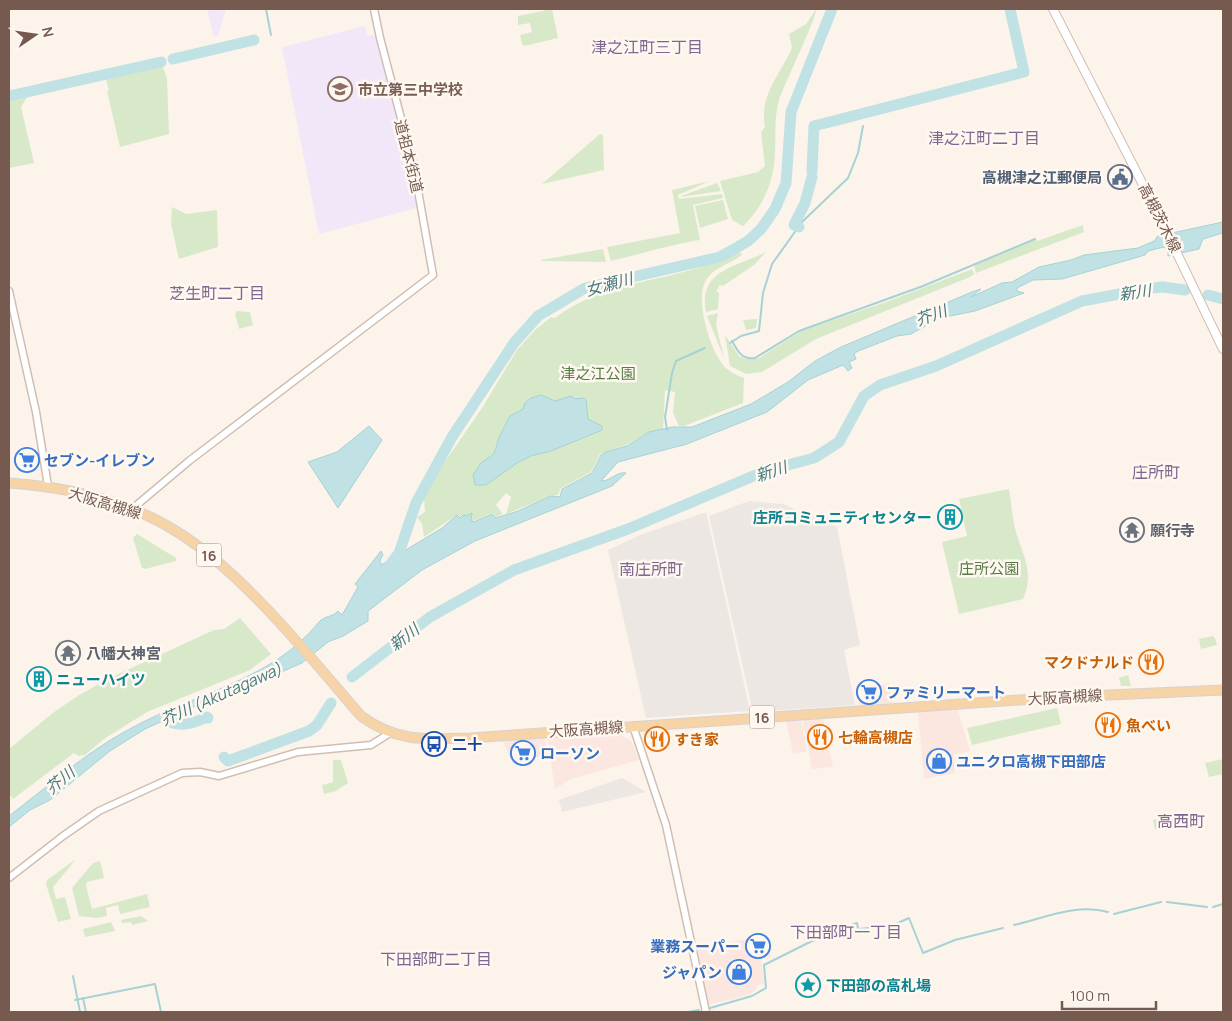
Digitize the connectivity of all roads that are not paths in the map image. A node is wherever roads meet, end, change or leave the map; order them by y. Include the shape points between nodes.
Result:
1 (374, 9) edge
2 (1054, 9) edge
3 (9, 291) edge
4 (1223, 349) edge
5 (9, 483) edge
6 (48, 486) junction
7 (132, 509) junction
8 (1223, 690) edge
9 (633, 726) junction
10 (390, 733) junction
11 (9, 878) edge
12 (706, 1012) edge

1 - 7 street, 道祖本街道 via 414,168 433,275 189,461
2 - 4 main road, 高槻茨木線
3 - 6 street via 36,412
5 - 6 main road, 大阪高槻線 / 16
6 - 7 main road, 大阪高槻線 / 16
7 - 10 main road, 大阪高槻線 / 16 via 178,532 221,564 361,716
8 - 9 main road, 大阪高槻線 / 16 via 1063,697
9 - 10 main road, 大阪高槻線 / 16 via 418,740
9 - 12 street via 666,825
10 - 11 street via 371,744 298,752 219,776 182,772 100,811

